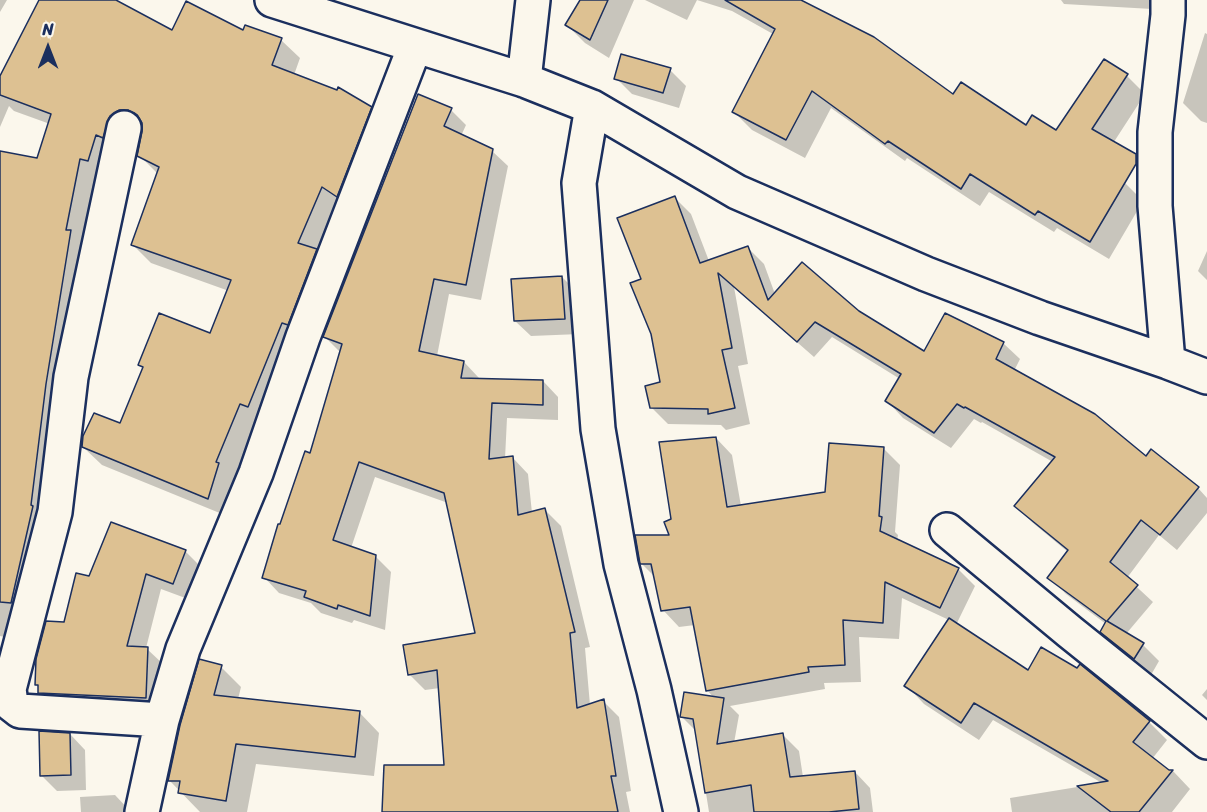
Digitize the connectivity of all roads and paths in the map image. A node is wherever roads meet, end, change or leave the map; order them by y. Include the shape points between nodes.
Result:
1 (272, 0) edge
2 (533, 0) edge
3 (1168, 0) edge
4 (415, 46) junction
5 (524, 80) junction
6 (592, 107) junction
7 (124, 128) dead end
8 (1168, 362) junction
9 (1207, 377) edge
10 (947, 530) dead end
11 (162, 720) junction
12 (1207, 742) edge
13 (142, 812) edge
14 (681, 812) edge

1 - 4 street
2 - 5 street
3 - 8 street via 1155,132 1155,206
4 - 5 street
4 - 11 street via 303,337 256,473 183,650
5 - 6 street
6 - 8 street via 737,192 926,274
6 - 14 street via 579,183 598,429 621,564
7 - 11 street via 71,377 55,512 9,689 11,704 20,711
8 - 9 street
10 - 12 street
11 - 13 street

